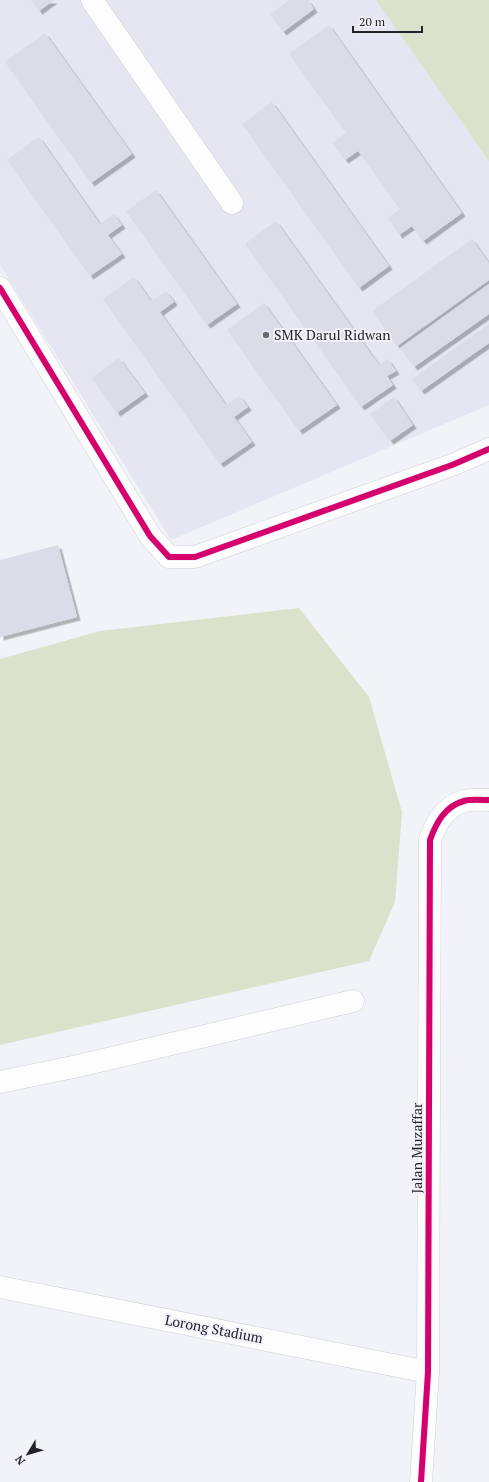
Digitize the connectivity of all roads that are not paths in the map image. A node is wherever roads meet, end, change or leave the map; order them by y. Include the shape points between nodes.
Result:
1 (92, 0) edge
2 (232, 203) dead end
3 (0, 288) edge
4 (489, 449) edge
5 (489, 800) edge
6 (353, 1001) dead end
7 (0, 1082) edge
8 (0, 1287) edge
9 (428, 1372) junction
10 (421, 1482) edge

1 - 2 street
3 - 4 street via 150,536 169,557 195,558 452,465
5 - 9 street, Jalan Muzaffar via 465,800 454,804 441,816 430,840
6 - 7 street
8 - 9 street, Lorong Stadium
9 - 10 street, Jalan Muzaffar

